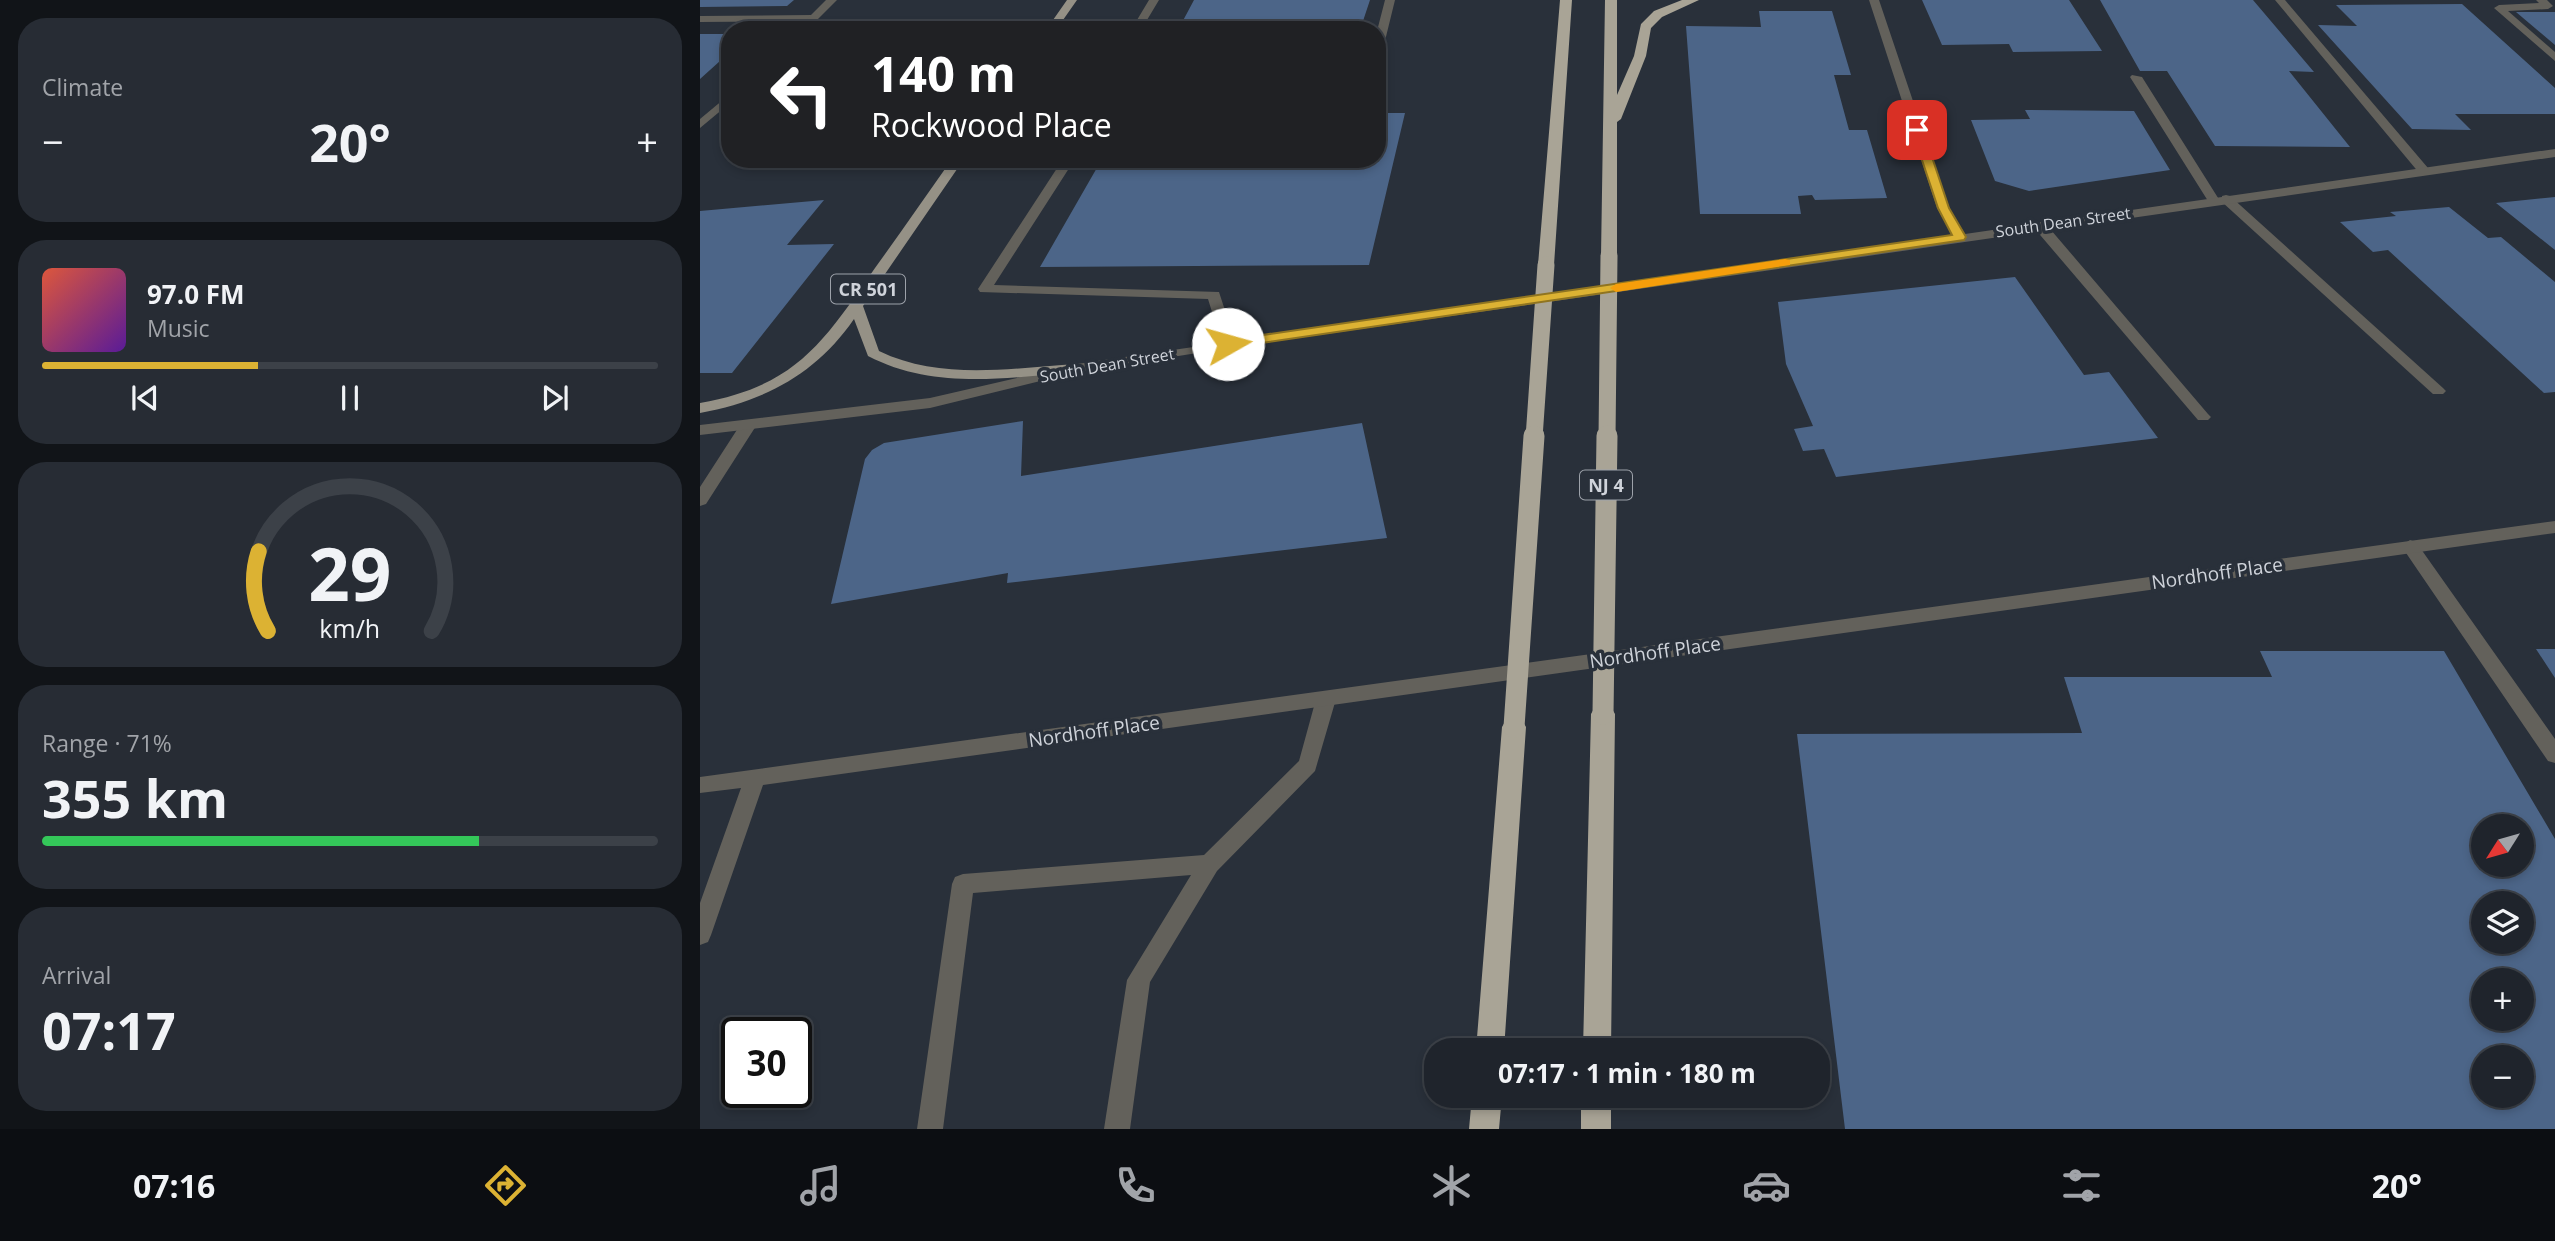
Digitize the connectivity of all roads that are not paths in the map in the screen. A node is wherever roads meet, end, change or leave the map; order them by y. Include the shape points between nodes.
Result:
1 (832, 0) edge
2 (1072, 0) edge
3 (1154, 0) edge
4 (1390, 0) edge
5 (1611, 0) edge
6 (1693, 0) edge
7 (1874, 0) edge
8 (2280, 0) edge
9 (2541, 0) edge
10 (1564, 2) edge
11 (813, 18) junction
12 (700, 19) edge
13 (810, 21) edge
14 (1057, 21) edge
15 (1141, 21) edge
16 (1385, 21) edge
17 (2555, 58) edge
18 (2136, 77) dead end
19 (721, 105) edge
20 (700, 125) edge
21 (1609, 131) junction
22 (2555, 153) edge
23 (952, 168) edge
24 (1063, 168) edge
25 (2424, 171) junction
26 (2220, 200) junction
27 (2040, 226) junction
28 (1960, 237) junction
29 (856, 306) junction
30 (1228, 344) junction
31 (1077, 368) junction
32 (2438, 391) dead end
33 (700, 408) edge
34 (2203, 417) dead end
35 (748, 426) junction
36 (700, 430) edge
37 (701, 498) edge
38 (2555, 527) edge
39 (2410, 546) junction
40 (1326, 699) junction
41 (2555, 755) edge
42 (755, 777) junction
43 (700, 785) edge
44 (1209, 864) junction
45 (700, 935) edge
46 (1491, 1038) edge
47 (1597, 1038) edge
48 (1486, 1108) edge
49 (1596, 1108) edge
50 (930, 1129) edge
51 (1117, 1129) edge
52 (1484, 1129) edge
53 (1596, 1129) edge

1 - 11 street
2 - 14 main road
3 - 15 street
4 - 16 street
5 - 21 highway, NJ 4
6 - 21 highway via 1658,14 1645,27 1640,56
7 - 28 street via 1943,208
8 - 25 street
9 - 17 street via 2548,6 2499,8
10 - 46 highway, bridge
11 - 12 street
11 - 13 street
18 - 26 street
19 - 20 street
21 - 47 highway, NJ 4, bridge
22 - 25 street, South Dean Street
23 - 29 main road, CR 501
24 - 30 street via 985,289 1214,295
25 - 26 street, South Dean Street
26 - 27 street, South Dean Street
26 - 32 street
27 - 28 street, South Dean Street
27 - 34 street
28 - 30 street, South Dean Street
29 - 31 main road via 873,353 905,369 952,374
29 - 33 main road, CR 501 via 834,337 795,373 756,395
30 - 31 street, South Dean Street
31 - 35 street, South Dean Street via 930,403
35 - 36 street, South Dean Street
35 - 37 street
38 - 39 street, Nordhoff Place
39 - 40 street, Nordhoff Place
39 - 41 street
40 - 42 street, Nordhoff Place
40 - 44 street via 1308,765
42 - 43 street, Nordhoff Place
42 - 45 street
44 - 50 street via 963,884
44 - 51 street via 1139,980
48 - 52 highway
49 - 53 highway

